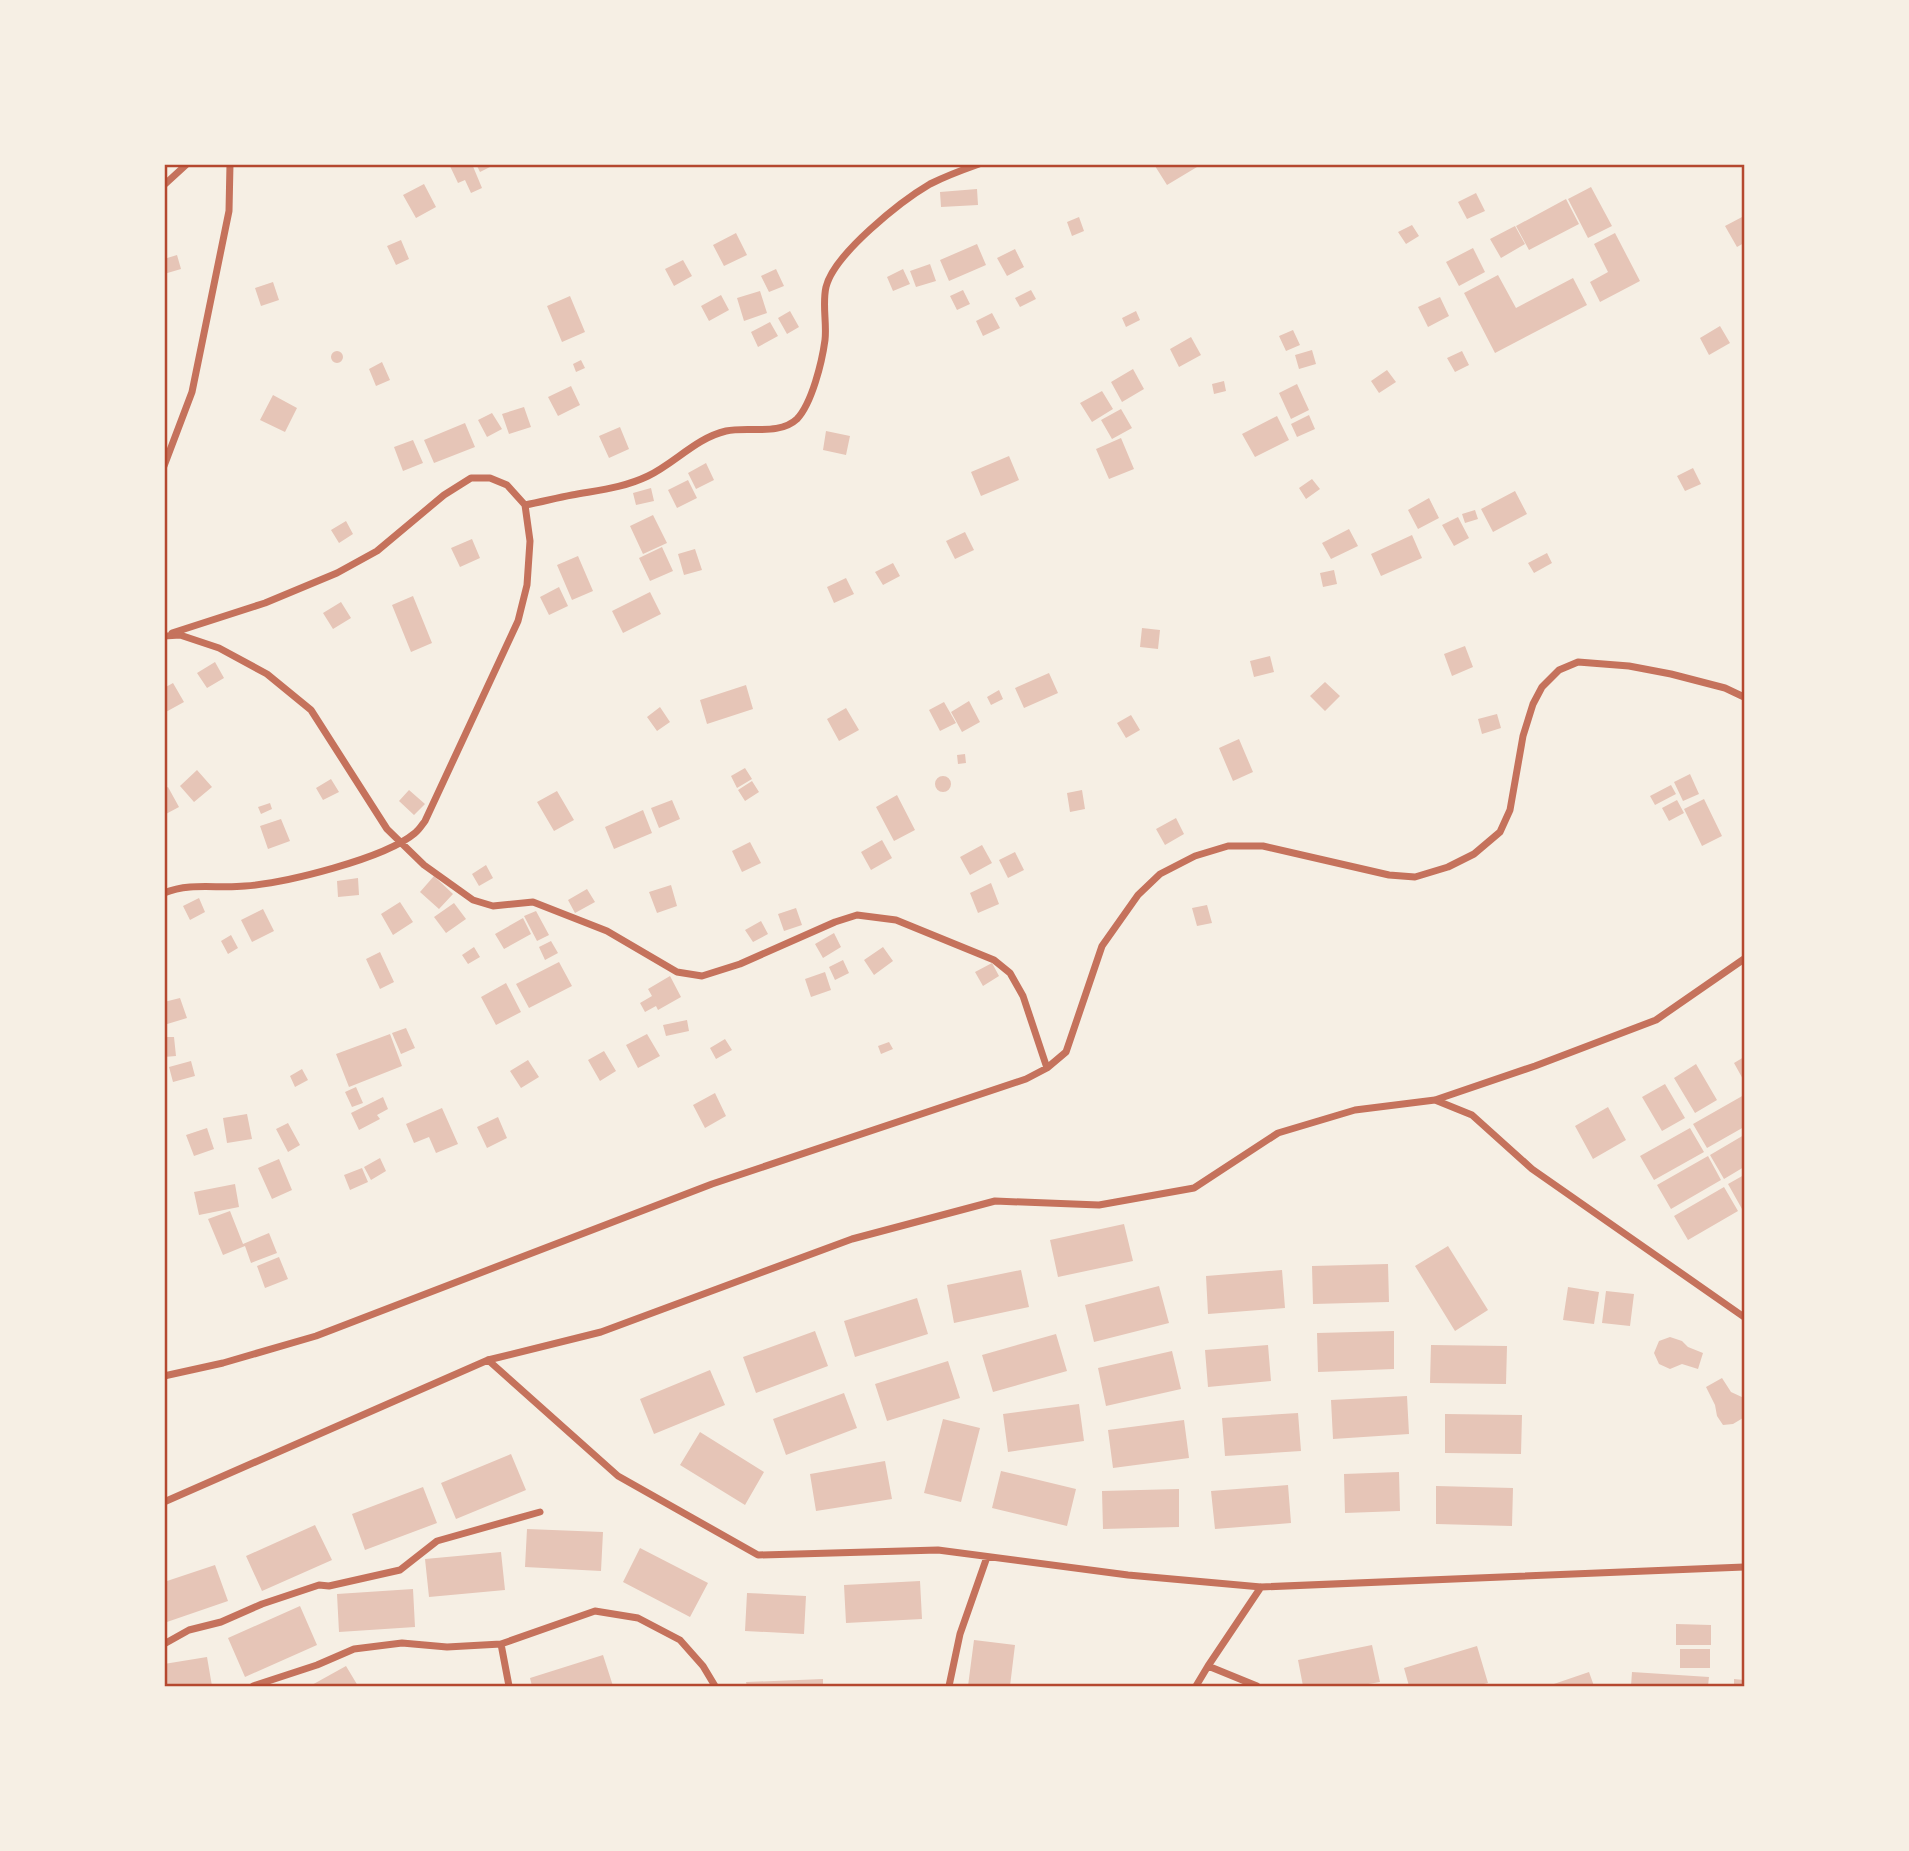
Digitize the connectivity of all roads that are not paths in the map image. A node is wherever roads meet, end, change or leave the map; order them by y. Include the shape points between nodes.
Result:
1 (187, 164) edge
2 (230, 164) edge
3 (979, 164) edge
4 (164, 185) edge
5 (164, 466) edge
6 (525, 506) junction
7 (164, 636) edge
8 (1745, 697) edge
9 (402, 842) junction
10 (165, 892) edge
11 (1745, 959) edge
12 (1047, 1068) junction
13 (1435, 1100) junction
14 (1745, 1317) edge
15 (488, 1360) junction
16 (164, 1376) edge
17 (164, 1502) edge
18 (540, 1512) dead end
19 (987, 1557) junction
20 (1745, 1567) edge
21 (1261, 1587) junction
22 (164, 1644) edge
23 (502, 1644) junction
24 (1208, 1665) junction
25 (253, 1686) edge
26 (509, 1686) edge
27 (715, 1686) edge
28 (949, 1686) edge
29 (1196, 1686) edge
30 (1257, 1686) edge

1 - 4 street
2 - 5 street via 229,211 192,392
3 - 6 street via 927,186 861,236 838,264 826,287 825,340 812,390 796,421 778,429 738,428 711,435 650,475 618,488
6 - 7 street via 508,485 490,478 471,478 377,551 337,573 265,603
6 - 9 street via 530,541 527,585 518,621 425,821
7 - 9 street via 180,635 219,648 267,674 311,710 387,829
8 - 12 street via 1660,672 1578,662 1559,670 1542,687 1523,736 1510,810 1500,832 1474,854 1415,877 1263,846 1228,846 1160,874 1138,895 1102,946 1066,1052
9 - 10 street via 354,862 297,877
9 - 12 street via 473,900 493,906 533,902 607,931 677,972 702,976 846,918 896,920 994,960 1010,974 1023,996
11 - 13 street via 1656,1020
12 - 16 street via 1026,1079 712,1184 316,1336
13 - 14 street via 1472,1115 1532,1169
13 - 15 street via 1354,1110 1278,1133 1194,1188 1099,1205 995,1201 917,1220 852,1239 601,1332
15 - 17 street
15 - 19 street via 618,1476 758,1555 938,1550
18 - 22 street via 437,1541 400,1570 319,1585 189,1630
19 - 21 street
19 - 28 street via 960,1634
20 - 21 street
21 - 24 street
23 - 25 street via 447,1647 402,1643 354,1649
23 - 26 street
23 - 27 street via 595,1611 638,1618 680,1640
24 - 29 street
24 - 30 street

